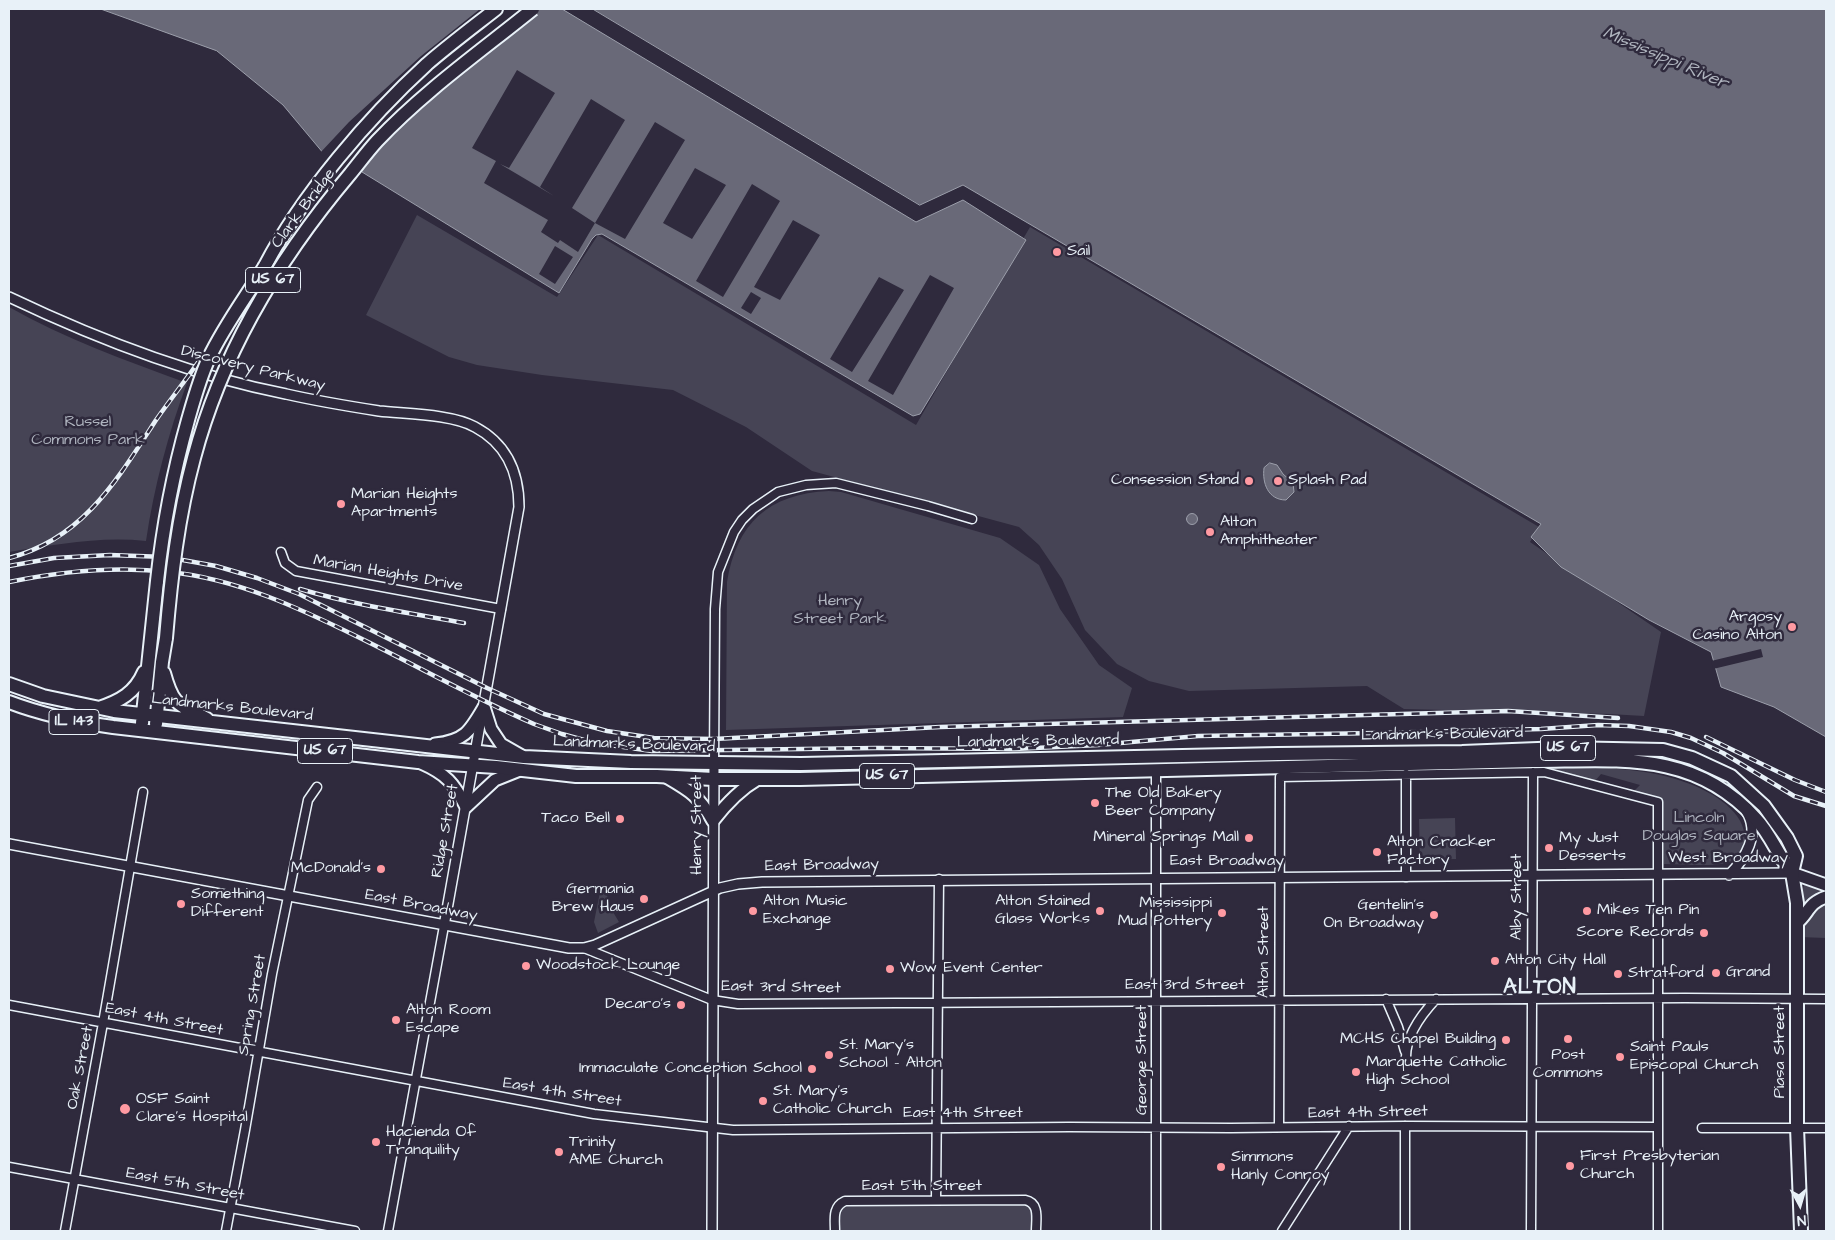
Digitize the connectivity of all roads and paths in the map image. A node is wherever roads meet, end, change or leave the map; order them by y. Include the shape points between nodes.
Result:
1 (496, 9) edge
2 (533, 9) edge
3 (9, 297) edge
4 (496, 442) joint
5 (972, 519) dead end
6 (281, 552) dead end
7 (501, 609) junction
8 (162, 662) junction
9 (148, 663) junction
10 (9, 684) edge
11 (9, 702) edge
12 (484, 707) junction
13 (97, 708) junction
14 (143, 714) junction
15 (156, 716) junction
16 (214, 722) junction
17 (141, 730) junction
18 (155, 732) junction
19 (419, 746) junction
20 (476, 750) junction
21 (418, 762) junction
22 (522, 763) junction
23 (714, 764) junction
24 (473, 766) junction
25 (1156, 770) junction
26 (1533, 772) junction
27 (1406, 774) junction
28 (666, 777) junction
29 (713, 779) junction
30 (758, 779) junction
31 (317, 787) dead end
32 (143, 792) dead end
33 (1743, 806) junction
34 (466, 807) junction
35 (713, 821) junction
36 (9, 844) edge
37 (131, 867) junction
38 (1792, 874) junction
39 (1659, 875) junction
40 (1729, 875) junction
41 (1532, 876) junction
42 (1279, 877) junction
43 (1406, 877) junction
44 (1156, 878) junction
45 (940, 879) junction
46 (1826, 885) edge
47 (713, 891) junction
48 (289, 896) junction
49 (1826, 897) edge
50 (1797, 923) junction
51 (444, 926) junction
52 (584, 948) junction
53 (1658, 998) junction
54 (1386, 999) junction
55 (1436, 999) junction
56 (1532, 999) junction
57 (1797, 999) junction
58 (1826, 999) edge
59 (712, 1000) junction
60 (1157, 1000) junction
61 (1278, 1000) junction
62 (937, 1002) junction
63 (9, 1005) edge
64 (103, 1023) junction
65 (258, 1052) junction
66 (415, 1081) junction
67 (1349, 1126) junction
68 (1406, 1126) junction
69 (1532, 1126) junction
70 (713, 1127) junction
71 (1279, 1127) junction
72 (1658, 1127) junction
73 (1797, 1127) junction
74 (937, 1128) junction
75 (1157, 1128) junction
76 (1702, 1128) dead end
77 (1826, 1128) edge
78 (9, 1167) edge
79 (74, 1179) junction
80 (936, 1200) junction
81 (230, 1208) junction
82 (65, 1231) edge
83 (226, 1231) edge
84 (355, 1231) edge
85 (388, 1231) edge
86 (712, 1231) edge
87 (835, 1231) edge
88 (1036, 1231) edge
89 (1156, 1231) edge
90 (1282, 1231) edge
91 (1405, 1231) edge
92 (1531, 1231) edge
93 (1658, 1231) edge
94 (1801, 1231) edge

1 - 9 highway, Clark Bridge / US 67, bridge via 428,64 359,134 312,192 221,336 205,368 177,460 161,544
2 - 8 highway, Clark Bridge / US 67, bridge via 404,115 376,142 313,219 249,319 210,406 194,458 176,543
3 - 4 street, Discovery Parkway via 96,335 200,374 322,402 456,420 473,426
4 - 7 street, Ridge Street via 512,462 520,508
5 - 23 street, Henry Street via 836,483 806,485 778,492 753,509 734,532 718,572
6 - 7 street, Marian Heights Drive via 285,563 296,571
7 - 12 street, Ridge Street
8 - 15 highway
8 - 16 highway, US 67 via 169,692 178,704
9 - 13 highway via 140,683 132,691 115,703
9 - 14 highway, US 67
10 - 13 highway, Landmarks Boulevard / IL 143 via 43,696
11 - 17 highway, Landmarks Boulevard / IL 143 via 76,722
12 - 19 main road via 468,732 451,742
12 - 20 street, Ridge Street
12 - 22 main road via 491,729 501,744
13 - 14 highway, Landmarks Boulevard / IL 143
14 - 15 highway, Landmarks Boulevard / IL 143
14 - 17 highway, US 67
15 - 16 highway, Landmarks Boulevard / IL 143
15 - 18 highway
16 - 19 highway, Landmarks Boulevard / US 67
17 - 18 highway, Landmarks Boulevard / US 67
18 - 21 highway, Landmarks Boulevard / US 67
19 - 20 highway, Landmarks Boulevard / US 67
20 - 22 highway, Landmarks Boulevard / US 67
20 - 24 street, Ridge Street
21 - 24 highway, Landmarks Boulevard / US 67
21 - 34 main road via 444,775
22 - 23 highway, Landmarks Boulevard / US 67
22 - 24 highway, Landmarks Boulevard / US 67
22 - 28 highway, Landmarks Boulevard / US 67 via 576,776
22 - 34 main road via 495,780
23 - 29 street, Henry Street
23 - 38 highway, Landmarks Boulevard / US 67 via 1563,748 1663,750 1692,758 1731,776 1764,806 1796,856
24 - 34 street, Ridge Street
25 - 30 highway, Landmarks Boulevard / US 67
25 - 33 highway, Landmarks Boulevard / US 67 via 1628,761 1666,766 1697,776
25 - 44 street, George Street
26 - 27 street
26 - 39 street via 1554,773 1658,802
26 - 41 street, Alby Street
27 - 42 street, Alton Street via 1280,777
27 - 43 street
28 - 29 highway, Landmarks Boulevard / US 67
28 - 35 main road via 695,795
29 - 30 highway, Landmarks Boulevard / US 67
29 - 35 street, Henry Street
30 - 35 main road via 738,791
31 - 48 street, Spring Street via 308,800
32 - 37 street, Oak Street
33 - 38 highway, Landmarks Boulevard / US 67 via 1763,827
33 - 40 street via 1748,814 1751,840 1743,858
34 - 51 street, Ridge Street
35 - 47 street, Henry Street
36 - 37 street, East Broadway
37 - 48 street, East Broadway
37 - 64 street, Oak Street
38 - 40 street, West Broadway
38 - 46 main road, West Broadway
38 - 50 highway, Piasa Street / US 67
39 - 40 street, West Broadway
39 - 41 street, East Broadway
39 - 53 street
41 - 43 street, East Broadway
41 - 56 street, Alby Street
42 - 43 street, East Broadway
42 - 44 street, East Broadway
42 - 61 street, Alton Street
44 - 45 street, East Broadway
44 - 60 street, George Street
45 - 47 street, East Broadway via 762,882
45 - 62 street
47 - 52 street, East Broadway
47 - 59 street, Henry Street
48 - 51 street, East Broadway
48 - 65 street, Spring Street
49 - 50 main road via 1810,906
50 - 57 highway, Piasa Street / US 67
51 - 52 street, East Broadway via 554,946
51 - 66 street, Ridge Street
52 - 59 street, East 3rd Street
53 - 56 street, East 3rd Street
53 - 57 street, East 3rd Street
53 - 72 street
54 - 55 street, East 3rd Street
54 - 55 street via 1406,1056 1418,1022
54 - 61 street, East 3rd Street
55 - 56 street, East 3rd Street
56 - 69 street, Alby Street
57 - 58 street, East 3rd Street
57 - 73 highway, Piasa Street / US 67
59 - 62 street, East 3rd Street via 738,1004
59 - 70 street, Henry Street
60 - 61 street, East 3rd Street
60 - 62 street, East 3rd Street
60 - 75 street, George Street
61 - 71 street, Alton Street
62 - 74 street
63 - 64 street, East 4th Street
64 - 65 street, East 4th Street
64 - 79 street, Oak Street
65 - 66 street, East 4th Street
65 - 81 street, Spring Street
66 - 70 street, East 4th Street via 594,1114
66 - 85 street, Ridge Street
67 - 68 street, East 4th Street
67 - 71 street, East 4th Street
67 - 90 street
68 - 69 street, East 4th Street
68 - 91 street
69 - 72 street, East 4th Street
69 - 92 street, Alby Street
70 - 74 street, East 4th Street via 733,1130
70 - 86 street, Henry Street
71 - 75 street, East 4th Street
72 - 93 street
73 - 76 street
73 - 77 street
73 - 94 highway, Piasa Street / US 67
74 - 75 street, East 4th Street
74 - 80 street
75 - 89 street, George Street
78 - 79 street, East 5th Street
79 - 81 street, East 5th Street
79 - 82 street, Oak Street
80 - 87 street, East 5th Street via 844,1201 836,1209
80 - 88 street, East 5th Street via 1025,1200 1033,1203 1037,1212
81 - 83 street, Spring Street
81 - 84 street, East 5th Street

